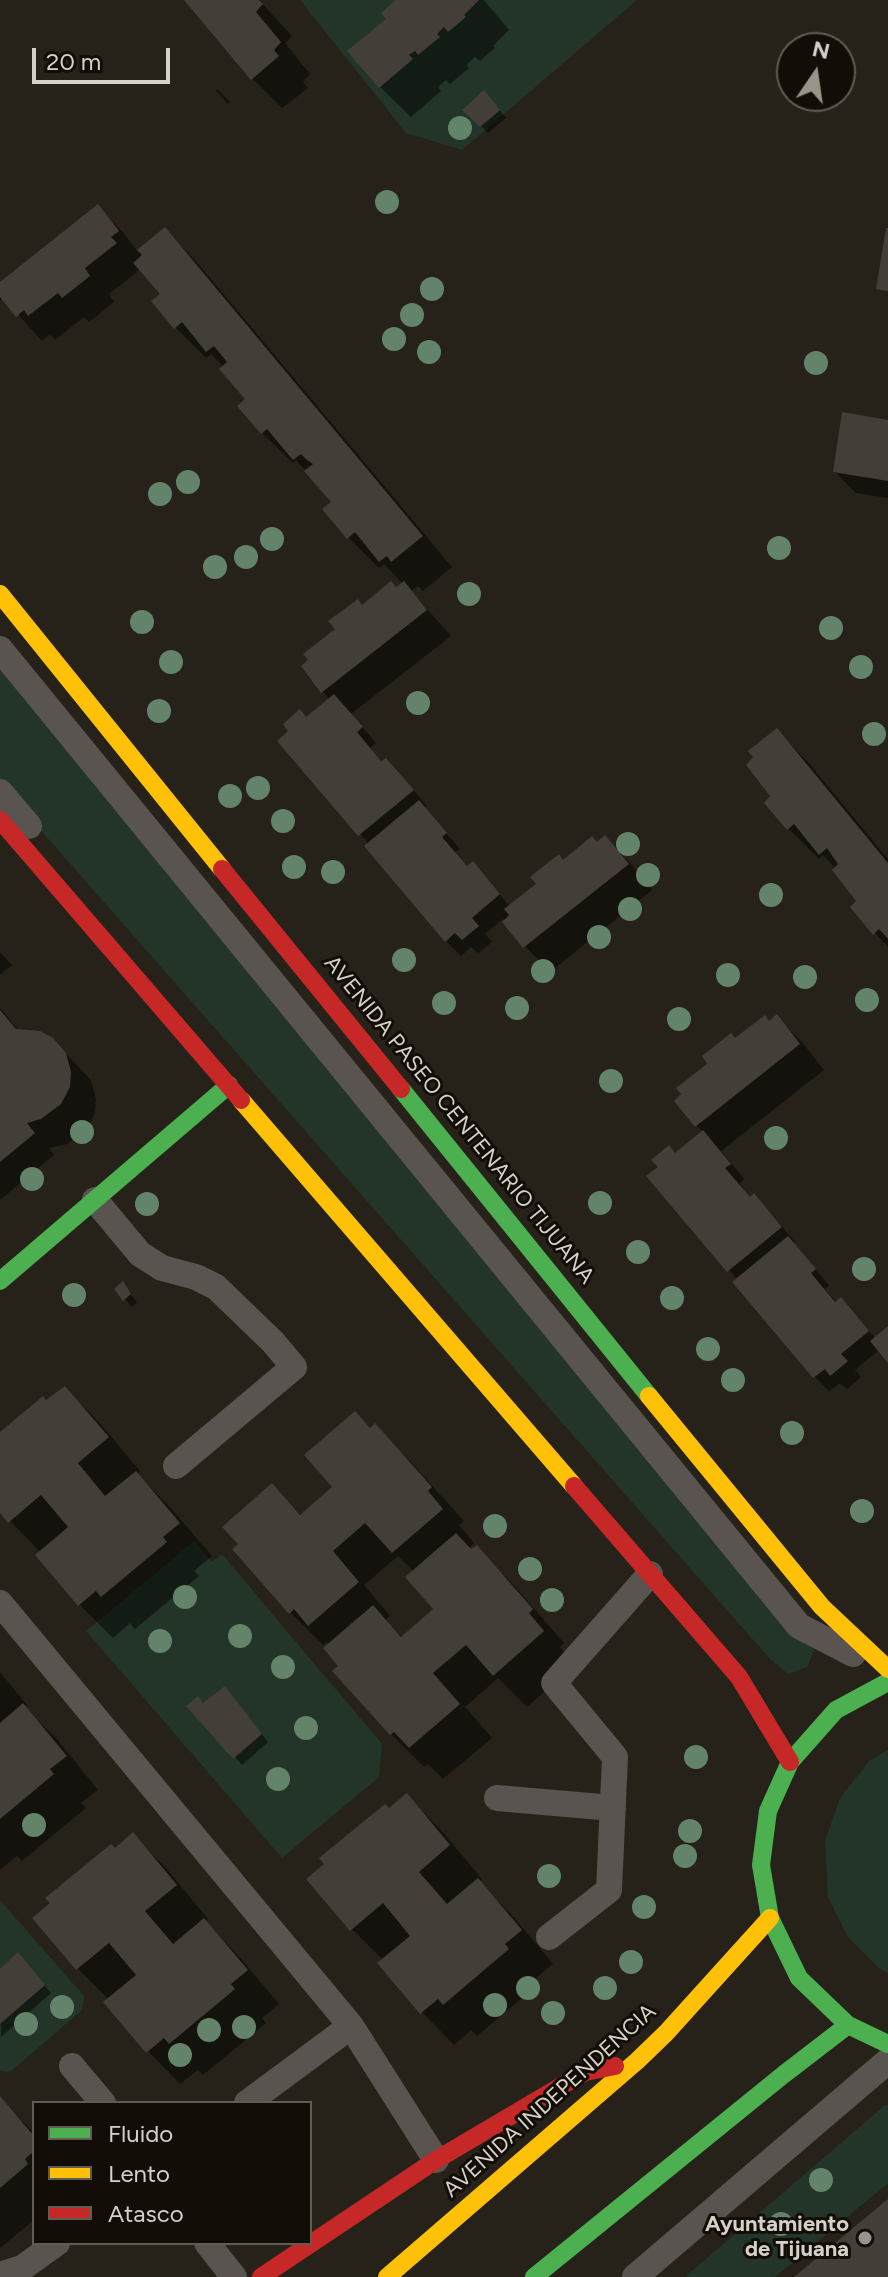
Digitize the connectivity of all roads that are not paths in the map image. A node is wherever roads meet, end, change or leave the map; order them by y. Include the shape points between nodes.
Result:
1 (0, 594) edge
2 (0, 649) edge
3 (0, 792) edge
4 (0, 820) edge
5 (229, 1085) junction
6 (95, 1200) junction
7 (0, 1281) edge
8 (176, 1466) dead end
9 (650, 1574) junction
10 (0, 1603) edge
11 (888, 1671) edge
12 (888, 1682) edge
13 (790, 1762) junction
14 (497, 1798) dead end
15 (613, 1808) junction
16 (770, 1918) junction
17 (549, 1937) dead end
18 (848, 2025) junction
19 (351, 2026) junction
20 (888, 2044) edge
21 (637, 2061) junction
22 (888, 2061) edge
23 (72, 2066) dead end
24 (101, 2101) edge
25 (250, 2101) edge
26 (436, 2160) junction
27 (312, 2243) edge
28 (54, 2245) edge
29 (209, 2245) edge
30 (309, 2245) edge
31 (0, 2275) edge
32 (234, 2277) edge
33 (261, 2277) edge
34 (387, 2277) edge
35 (534, 2277) edge
36 (635, 2277) edge

1 - 11 main road, AVENIDA PASEO CENTENARIO TIJUANA via 789,1567
2 - 11 lane via 799,1626
3 - 13 lane via 754,1665
4 - 5 main road
5 - 6 main road
5 - 9 main road
6 - 7 main road
6 - 8 lane via 140,1254 162,1268 216,1287 294,1367
9 - 13 main road via 739,1677
9 - 15 lane via 554,1683 615,1757
10 - 19 lane
12 - 13 main road via 836,1710
13 - 16 main road via 768,1811 761,1865
14 - 15 lane
15 - 17 lane via 609,1890
16 - 18 main road via 799,1978
16 - 21 main road, AVENIDA INDEPENDENCIA
18 - 20 main road
18 - 35 main road
19 - 25 lane
19 - 26 lane
21 - 26 main road via 585,2072
21 - 34 main road, AVENIDA INDEPENDENCIA
22 - 36 lane
23 - 24 lane
26 - 27 main road
28 - 31 lane via 22,2268
29 - 32 lane
30 - 33 main road

